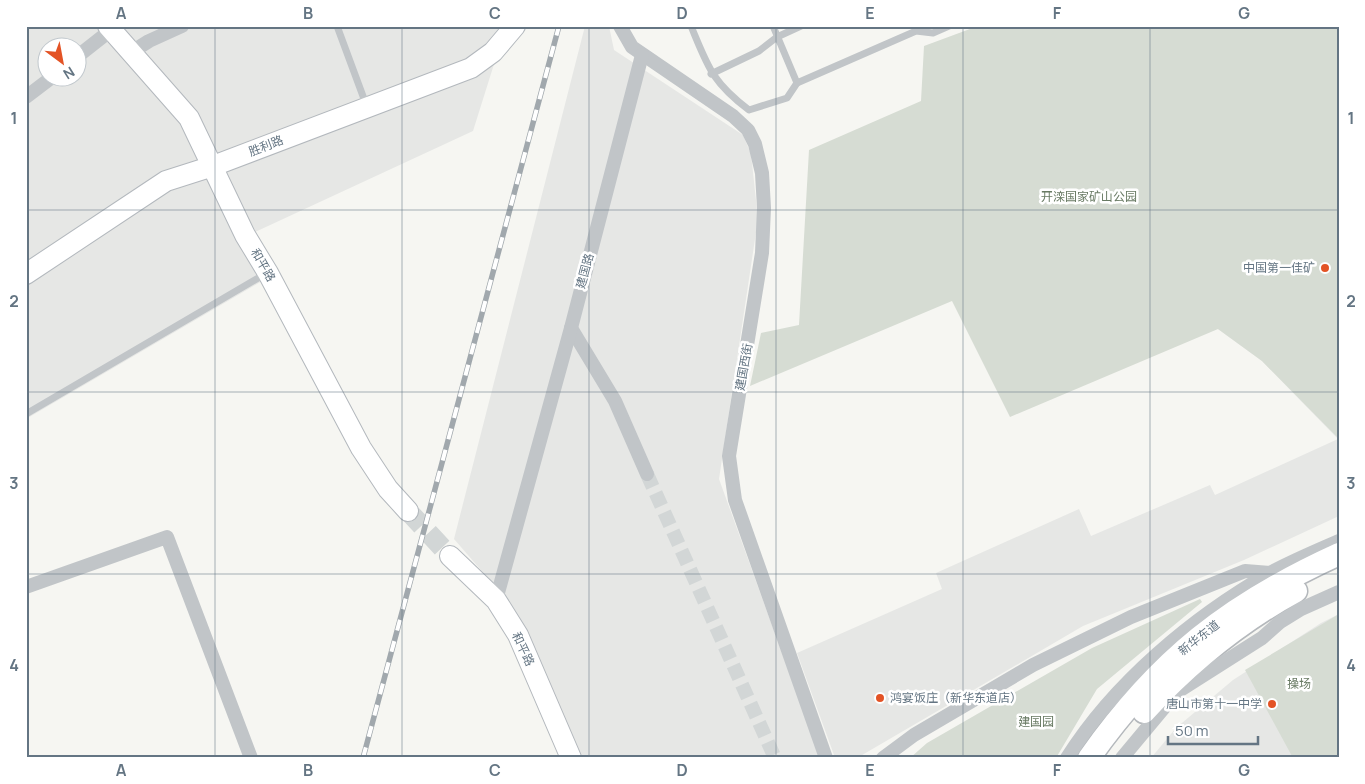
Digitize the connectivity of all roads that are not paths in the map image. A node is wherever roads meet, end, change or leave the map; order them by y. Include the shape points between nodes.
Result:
1 (182, 26) edge
2 (337, 26) edge
3 (620, 26) edge
4 (691, 26) edge
5 (773, 26) edge
6 (801, 26) edge
7 (950, 26) edge
8 (110, 28) edge
9 (513, 29) edge
10 (778, 37) junction
11 (88, 47) edge
12 (130, 53) junction
13 (642, 55) junction
14 (711, 74) junction
15 (798, 83) junction
16 (38, 88) edge
17 (26, 97) edge
18 (367, 108) junction
19 (213, 166) junction
20 (268, 272) junction
21 (26, 274) edge
22 (571, 328) junction
23 (26, 414) edge
24 (647, 474) tunnel mouth
25 (408, 512) tunnel mouth
26 (1339, 541) edge
27 (1339, 554) edge
28 (450, 556) tunnel mouth
29 (1339, 571) edge
30 (1279, 576) junction
31 (26, 588) edge
32 (1339, 592) edge
33 (496, 600) junction
34 (251, 758) edge
35 (571, 758) edge
36 (826, 758) edge
37 (883, 758) edge
38 (1066, 758) edge
39 (1089, 758) edge
40 (1108, 758) edge
41 (1122, 758) edge

1 - 12 street
2 - 18 lane
3 - 13 street, 建国西街 via 632,47
4 - 14 lane
5 - 10 lane
6 - 10 lane
7 - 15 lane via 933,33 916,31
8 - 11 street
8 - 12 street, 和平路
9 - 18 street, 胜利路 via 493,52 471,68
10 - 14 lane via 759,51
10 - 15 lane
12 - 19 street, 和平路 via 190,118
13 - 22 street, 建国路
13 - 36 street, 建国西街 via 733,116 748,130 755,144 762,173 762,253 729,456 735,500
14 - 15 lane via 728,94 749,110 787,98
16 - 17 street
18 - 19 street, 胜利路
19 - 20 street, 和平路 via 245,235
19 - 21 street, 胜利路 via 166,181
20 - 23 lane
20 - 25 street, 和平路 via 361,448
22 - 24 street via 615,401
22 - 33 street, 建国路
26 - 30 street
27 - 30 main road, 新华东道
28 - 33 street, 和平路
29 - 40 main road, 新华东道 via 1263,611 1216,643 1157,698 1129,728
30 - 37 street via 1245,571 1104,629 1033,665 914,735
30 - 38 street via 1211,611 1174,640 1106,706
30 - 39 main road, 新华东道 via 1170,661 1109,730
31 - 34 street via 166,537
32 - 41 street via 1280,622 1262,638 1178,692
33 - 35 street, 和平路 via 518,635

